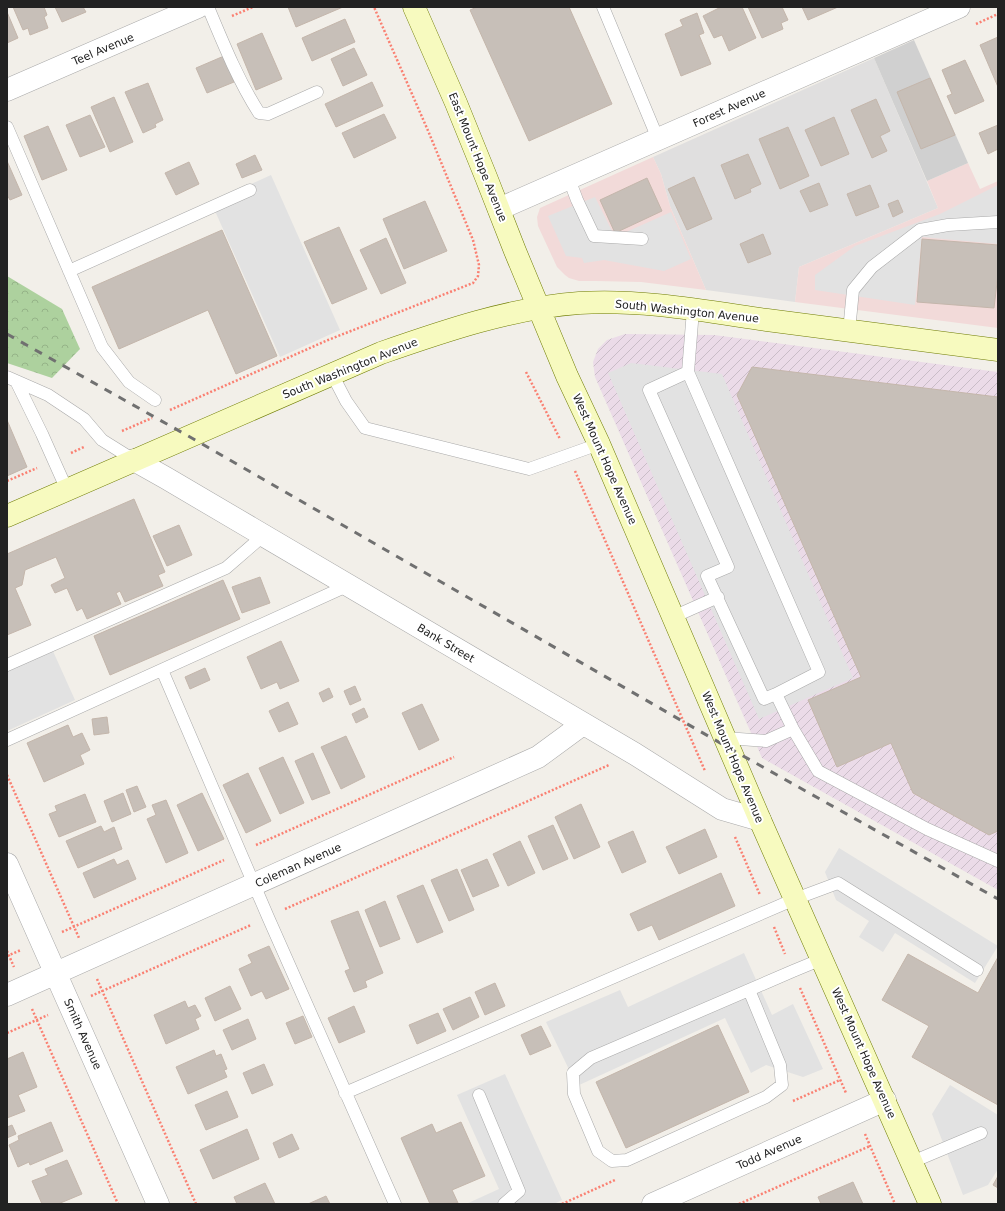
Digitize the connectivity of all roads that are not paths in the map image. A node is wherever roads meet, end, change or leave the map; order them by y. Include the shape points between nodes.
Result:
1 (198, 7) edge
2 (208, 7) edge
3 (414, 7) edge
4 (602, 7) edge
5 (959, 7) edge
6 (7, 90) edge
7 (317, 92) dead end
8 (7, 127) edge
9 (658, 139) junction
10 (569, 179) junction
11 (250, 190) dead end
12 (499, 209) junction
13 (998, 222) edge
14 (642, 239) dead end
15 (69, 271) junction
16 (539, 308) junction
17 (693, 310) junction
18 (849, 331) junction
19 (998, 350) edge
20 (688, 372) junction
21 (332, 374) junction
22 (11, 379) edge
23 (156, 400) dead end
24 (599, 444) junction
25 (134, 460) junction
26 (67, 490) junction
27 (7, 516) edge
28 (264, 535) junction
29 (350, 585) junction
30 (718, 597) junction
31 (673, 618) junction
32 (7, 665) edge
33 (162, 670) junction
34 (776, 694) junction
35 (583, 724) junction
36 (793, 729) junction
37 (725, 738) junction
38 (7, 740) edge
39 (760, 820) junction
40 (998, 861) edge
41 (7, 864) edge
42 (254, 885) junction
43 (795, 899) junction
44 (822, 959) junction
45 (977, 970) dead end
46 (56, 973) junction
47 (749, 990) junction
48 (15, 992) edge
49 (345, 1093) junction
50 (479, 1095) dead end
51 (885, 1100) junction
52 (981, 1133) dead end
53 (912, 1162) junction
54 (158, 1204) edge
55 (395, 1204) edge
56 (504, 1204) edge
57 (653, 1204) edge
58 (930, 1204) edge

1 - 6 street, Teel Avenue
2 - 7 lane via 231,60 259,113 268,114
3 - 12 street, East Mount Hope Avenue
4 - 9 lane
5 - 9 street, Forest Avenue
8 - 15 lane
9 - 10 street, Forest Avenue
10 - 12 street, Forest Avenue
10 - 14 lane via 594,236
11 - 15 lane
12 - 16 street, East Mount Hope Avenue
13 - 18 lane via 948,225 920,230 872,267 853,290
15 - 23 lane via 102,347 129,382
16 - 17 street, South Washington Avenue via 605,302
16 - 21 street, South Washington Avenue via 492,318 430,336
16 - 24 street, West Mount Hope Avenue
17 - 18 street, South Washington Avenue
17 - 20 lane
18 - 19 street, South Washington Avenue
20 - 30 lane via 649,390 728,567 707,576
20 - 34 lane via 819,672
21 - 24 lane via 346,401 365,428 529,470
21 - 25 street, South Washington Avenue
22 - 25 lane via 48,395 84,419 102,440
22 - 26 lane
24 - 31 street, West Mount Hope Avenue
25 - 26 street, South Washington Avenue
25 - 28 street, Bank Street
26 - 27 street, South Washington Avenue
28 - 29 street, Bank Street
28 - 32 lane via 226,568
29 - 33 lane
29 - 35 street, Bank Street
30 - 31 lane
30 - 34 lane via 764,699
31 - 37 street, West Mount Hope Avenue
33 - 38 lane
33 - 42 lane
34 - 36 lane
35 - 39 street, Bank Street via 722,809
35 - 42 street, Coleman Avenue via 538,756
36 - 37 lane via 766,741
36 - 40 lane via 818,771 926,829
37 - 39 street, West Mount Hope Avenue
39 - 43 street, West Mount Hope Avenue
41 - 46 street, Smith Avenue
42 - 46 street, Coleman Avenue
42 - 49 lane
43 - 44 street, West Mount Hope Avenue
43 - 45 lane via 838,883
43 - 49 lane
44 - 47 lane
44 - 51 street, West Mount Hope Avenue
46 - 48 street, Coleman Avenue
46 - 54 street, Smith Avenue
47 - 47 lane via 591,1058 573,1072 574,1094 598,1151 612,1161 627,1160 766,1098 782,1085 780,1065
49 - 55 lane
50 - 56 lane via 519,1191
51 - 53 street, West Mount Hope Avenue
51 - 57 street, Todd Avenue
52 - 53 lane
53 - 58 street, West Mount Hope Avenue

